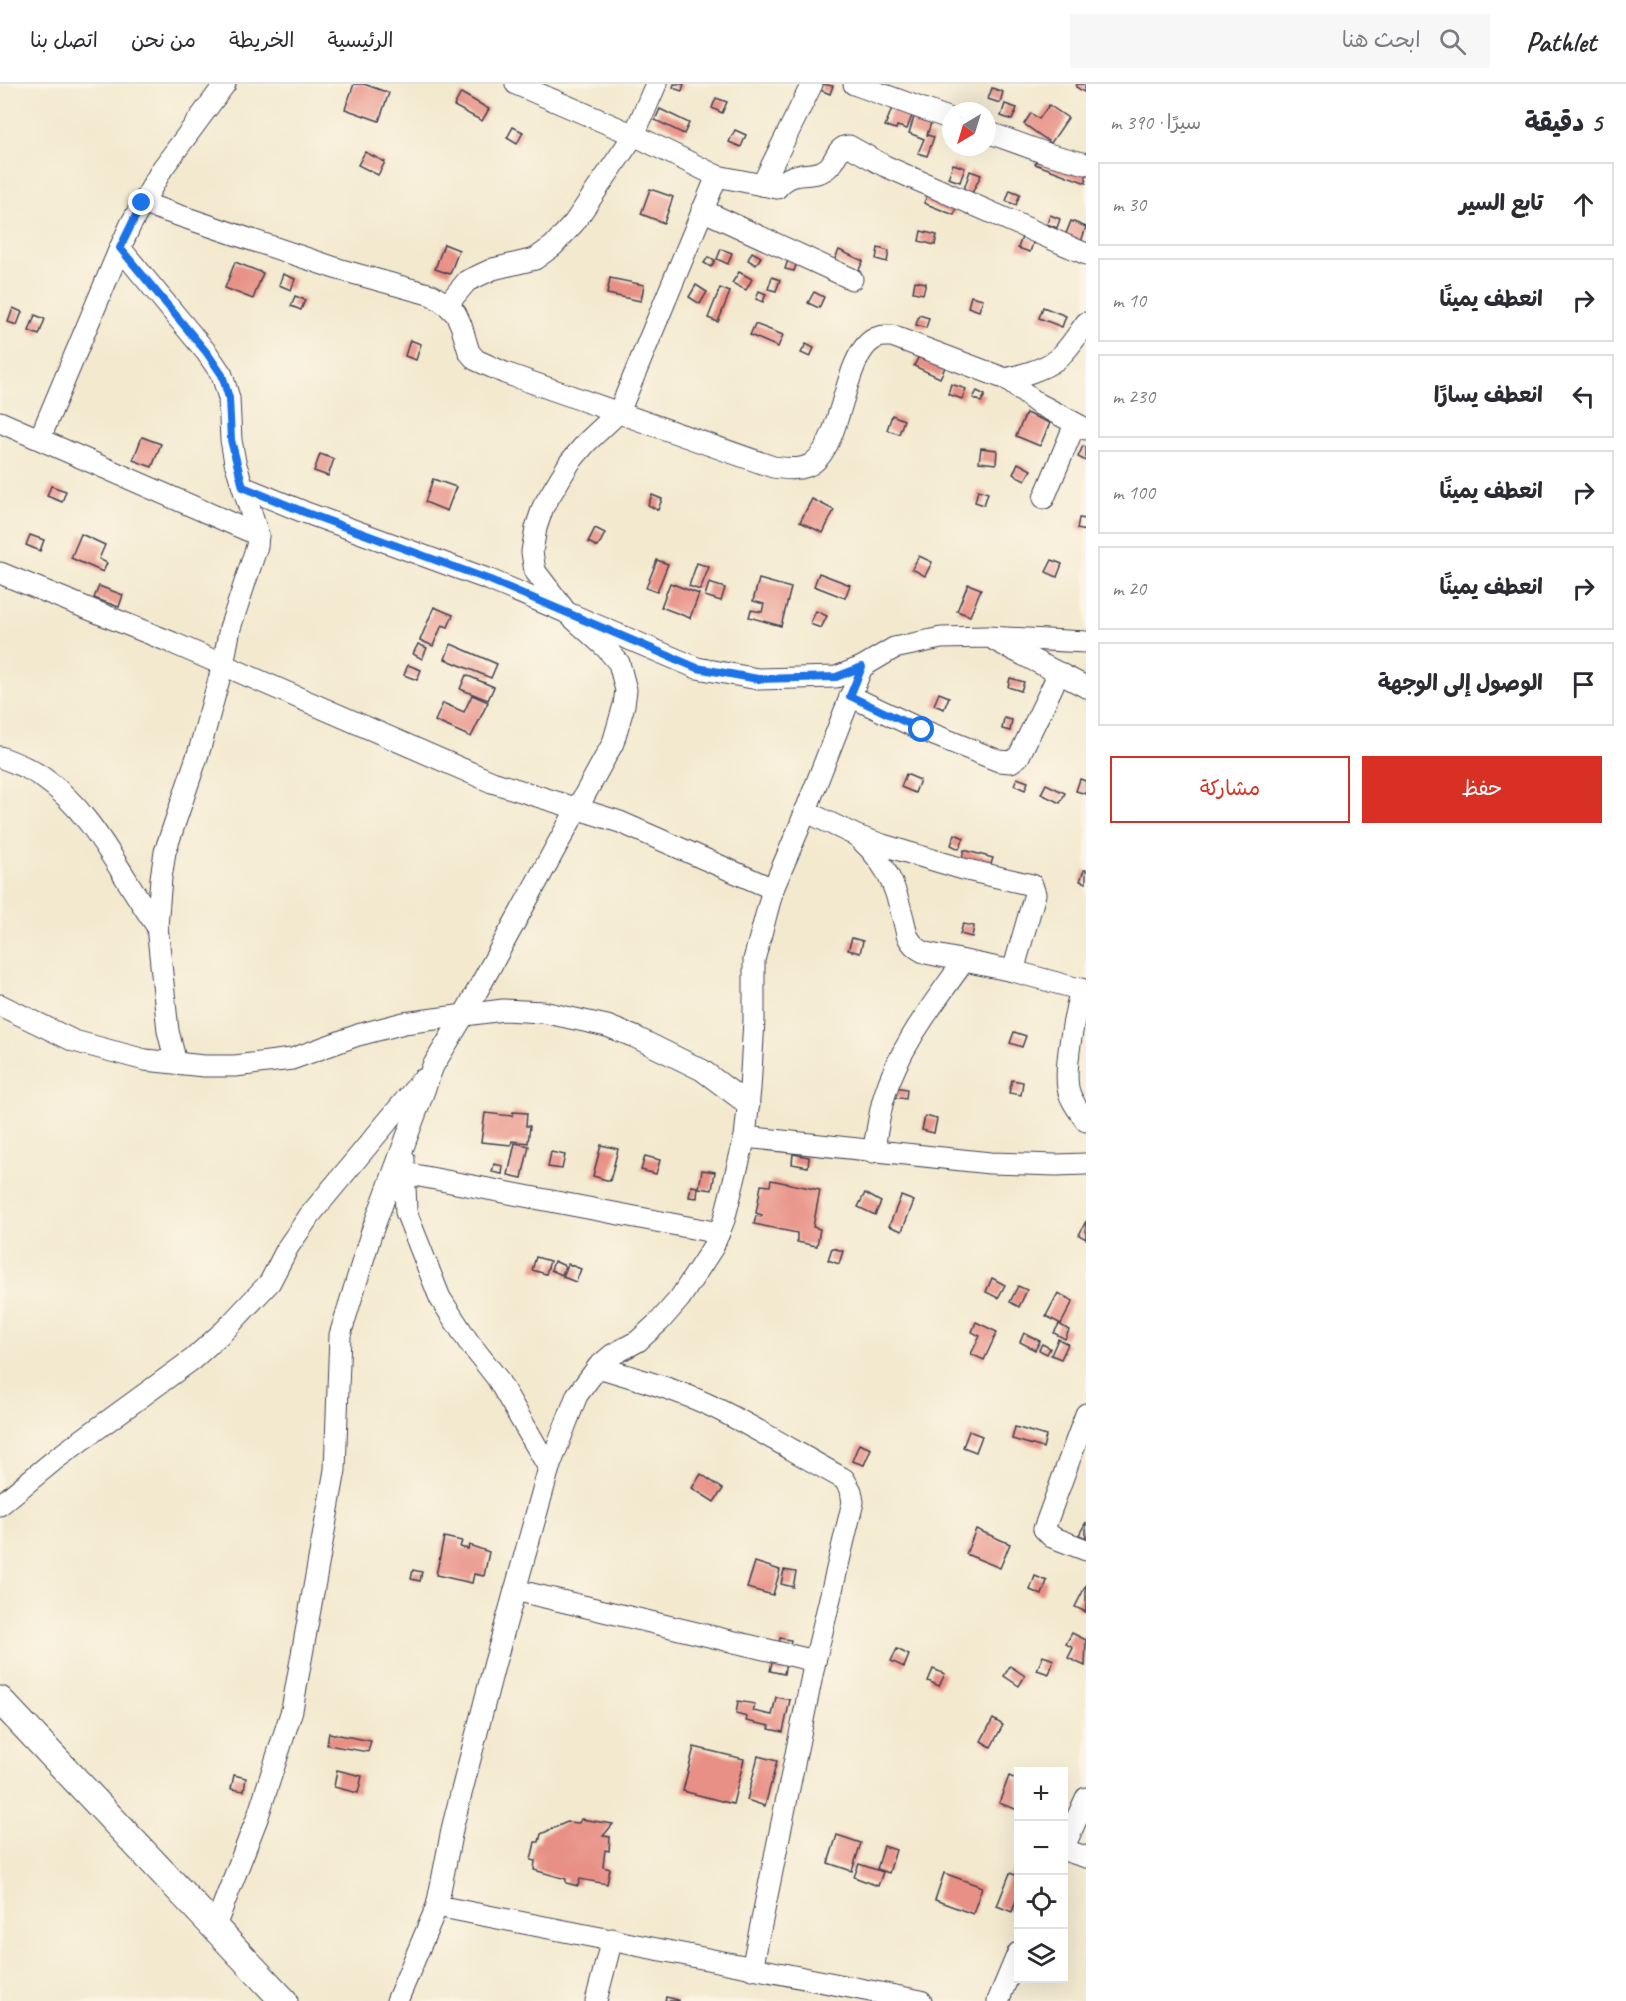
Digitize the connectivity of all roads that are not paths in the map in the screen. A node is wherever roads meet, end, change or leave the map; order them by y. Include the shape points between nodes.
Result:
1 (225, 84) edge
2 (516, 84) edge
3 (656, 84) edge
4 (812, 84) edge
5 (854, 84) edge
6 (942, 116) edge
7 (634, 135) junction
8 (996, 135) edge
9 (1086, 164) edge
10 (717, 176) junction
11 (762, 185) junction
12 (142, 203) junction
13 (702, 210) junction
14 (120, 248) junction
15 (1086, 254) edge
16 (852, 279) dead end
17 (447, 304) junction
18 (1086, 323) edge
19 (1006, 380) junction
20 (620, 412) junction
21 (0, 422) edge
22 (1081, 426) edge
23 (40, 438) junction
24 (243, 487) junction
25 (1044, 498) dead end
26 (258, 535) junction
27 (0, 573) edge
28 (567, 613) junction
29 (987, 637) junction
30 (1086, 642) edge
31 (223, 665) junction
32 (862, 667) junction
33 (1059, 673) junction
34 (1086, 687) edge
35 (850, 696) junction
36 (0, 756) edge
37 (576, 808) junction
38 (805, 811) junction
39 (857, 836) junction
40 (773, 889) junction
41 (157, 926) junction
42 (964, 961) junction
43 (1013, 971) junction
44 (1083, 990) edge
45 (0, 1005) edge
46 (464, 1015) junction
47 (176, 1063) junction
48 (433, 1066) junction
49 (749, 1105) junction
50 (1086, 1121) edge
51 (745, 1137) junction
52 (403, 1149) junction
53 (873, 1152) junction
54 (1086, 1164) edge
55 (404, 1173) junction
56 (719, 1233) junction
57 (598, 1367) junction
58 (1086, 1414) edge
59 (549, 1468) junction
60 (0, 1505) edge
61 (1086, 1550) edge
62 (515, 1590) junction
63 (816, 1661) junction
64 (0, 1700) edge
65 (1086, 1798) edge
66 (1068, 1839) edge
67 (1068, 1850) edge
68 (1086, 1857) edge
69 (437, 1906) junction
70 (214, 1929) junction
71 (612, 1939) junction
72 (1014, 1963) edge
73 (752, 1969) junction
74 (284, 2001) edge
75 (397, 2001) edge
76 (596, 2001) edge
77 (921, 2001) edge
78 (998, 2001) edge

1 - 12 street via 162,169
2 - 7 street
3 - 7 street
4 - 11 street
5 - 6 street
7 - 10 street
7 - 17 street via 574,223 553,246 535,259 493,269 467,281
8 - 9 street
10 - 11 street
10 - 13 street
11 - 15 street via 777,188 790,177 824,171 841,148 849,146 885,166
12 - 14 street
12 - 17 street via 338,269 432,295
13 - 16 street
13 - 20 street
14 - 23 street
14 - 24 street via 222,375 229,398 231,440
17 - 20 street via 461,325 468,352 476,360
18 - 19 street via 1056,360
19 - 20 street via 892,336 872,339 859,354 825,450 813,464 786,469
19 - 22 street via 1037,403
20 - 28 street via 570,462 543,507 536,528 532,552 535,571
21 - 23 street
22 - 25 street
23 - 26 street
24 - 26 street
24 - 28 street
26 - 31 street
27 - 31 street
28 - 32 street via 697,668 748,678 836,677
28 - 37 street via 619,663 626,690 613,743
29 - 30 street
29 - 32 street via 941,638 894,648
29 - 33 street
31 - 37 street via 492,782
31 - 41 street via 165,852
32 - 35 street
33 - 34 street
33 - 35 street via 1019,756 1011,762 999,761 922,730
35 - 38 street
36 - 41 street via 40,776 91,824
37 - 40 street via 620,822
37 - 46 street
38 - 39 street
38 - 40 street
39 - 42 street via 882,863 893,882 911,943 926,953
39 - 43 street via 963,869 1032,885 1035,894
40 - 49 street via 754,960
41 - 47 street via 166,1022
42 - 43 street
42 - 53 street via 928,1012 891,1078
43 - 44 street
44 - 50 street via 1067,1086
45 - 47 street via 74,1041 145,1060
46 - 47 street via 404,1023 292,1059 235,1066
46 - 48 street
46 - 49 street via 503,1010 543,1012 606,1026 702,1070
48 - 52 street
48 - 60 street via 310,1215 270,1282 226,1329 193,1359 57,1458
49 - 51 street
51 - 53 street
51 - 56 street
52 - 55 street
52 - 70 street via 371,1234 340,1335 335,1470 292,1710 258,1816
53 - 54 street via 990,1163
55 - 56 street
55 - 59 street via 406,1212 440,1299 497,1377
56 - 57 street via 680,1298 660,1321
57 - 59 street via 577,1395
57 - 63 street via 706,1404 844,1479 853,1503
58 - 61 street via 1044,1529 1052,1537
59 - 62 street
62 - 63 street
62 - 69 street via 453,1826
63 - 73 street
64 - 70 street
65 - 66 street
67 - 68 street
69 - 71 street
69 - 75 street
70 - 74 street
71 - 73 street
71 - 76 street
72 - 78 street
73 - 77 street

